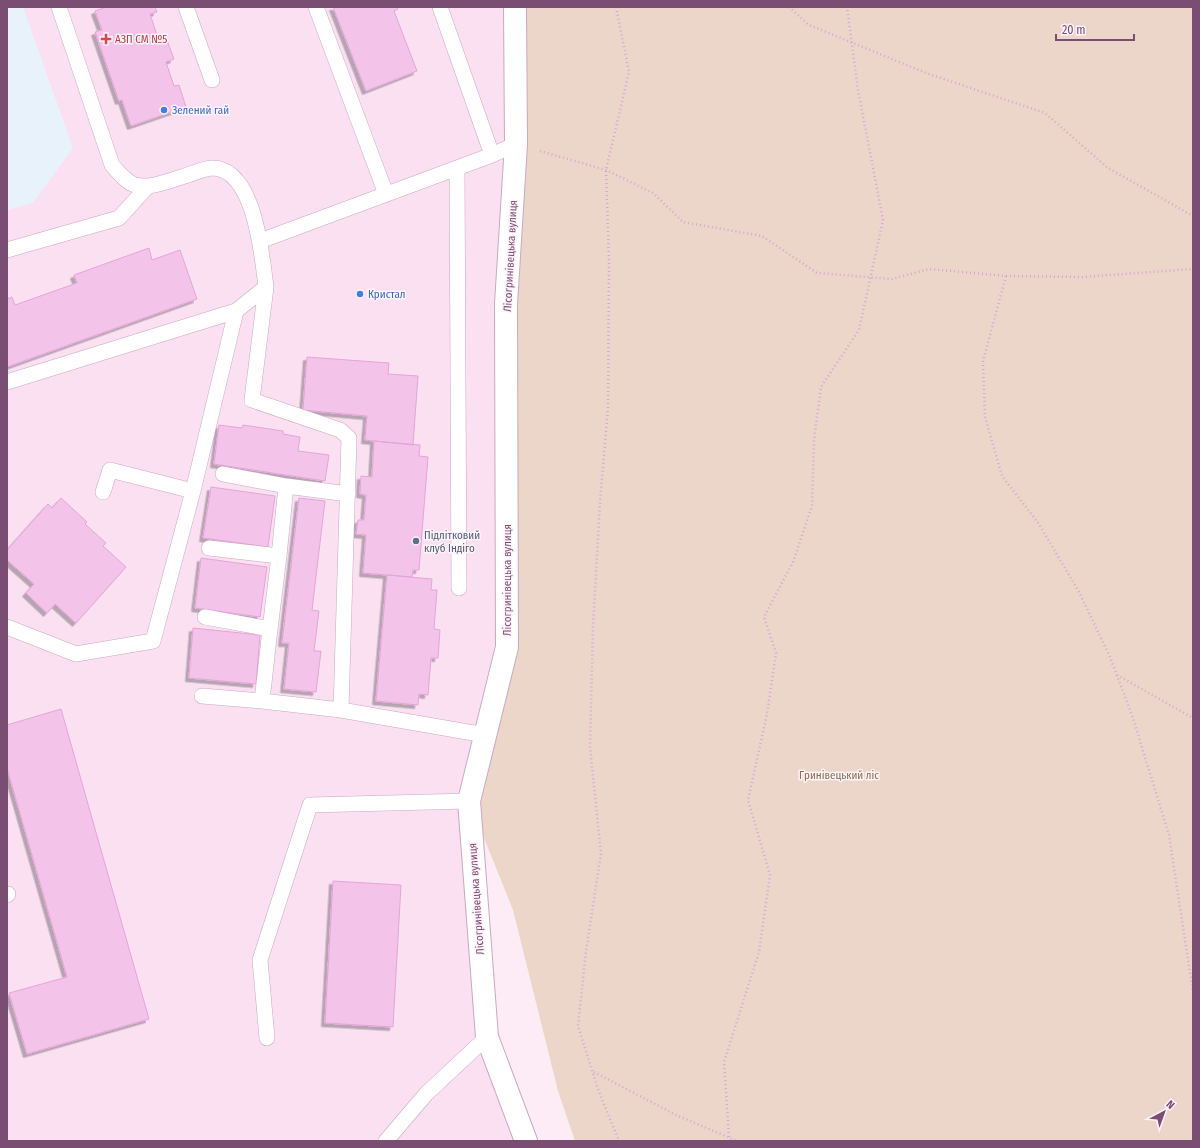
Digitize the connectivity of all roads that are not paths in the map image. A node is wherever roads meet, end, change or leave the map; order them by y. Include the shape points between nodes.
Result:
1 (59, 7) edge
2 (186, 7) edge
3 (316, 7) edge
4 (440, 7) edge
5 (516, 7) edge
6 (212, 80) dead end
7 (516, 144) junction
8 (492, 154) junction
9 (457, 168) junction
10 (148, 186) junction
11 (386, 194) junction
12 (260, 241) junction
13 (7, 250) edge
14 (266, 287) junction
15 (236, 311) junction
16 (7, 382) edge
17 (223, 474) dead end
18 (286, 486) junction
19 (193, 491) junction
20 (103, 492) dead end
21 (348, 494) junction
22 (209, 548) dead end
23 (279, 556) junction
24 (459, 588) dead end
25 (205, 618) dead end
26 (7, 627) edge
27 (270, 629) junction
28 (202, 696) dead end
29 (262, 702) junction
30 (341, 710) junction
31 (485, 735) junction
32 (469, 801) junction
33 (486, 1037) junction
34 (268, 1038) dead end
35 (386, 1141) edge
36 (526, 1141) edge

1 - 10 lane via 112,165 134,185
2 - 6 lane
3 - 11 lane
4 - 8 lane
5 - 7 street, Лісогринівецька вулиця
7 - 8 lane
7 - 31 street, Лісогринівецька вулиця via 506,304 507,647
8 - 9 lane
9 - 11 lane
9 - 24 lane
10 - 12 lane via 212,168 223,171 236,179 245,190
10 - 13 lane via 119,218
11 - 12 lane
12 - 14 lane
14 - 15 lane
14 - 21 lane via 252,400 340,430 349,438
15 - 16 lane
15 - 19 lane
17 - 18 lane
18 - 21 lane
18 - 23 lane
19 - 20 lane via 110,470
19 - 26 lane via 153,641 76,654
21 - 30 lane
22 - 23 lane
23 - 27 lane
25 - 27 lane
27 - 29 lane
28 - 29 lane
29 - 30 lane
30 - 31 lane
31 - 32 street, Лісогринівецька вулиця
32 - 33 street, Лісогринівецька вулиця
32 - 34 lane via 310,805 260,960
33 - 35 lane via 426,1094
33 - 36 street, Лісогринівецька вулиця

